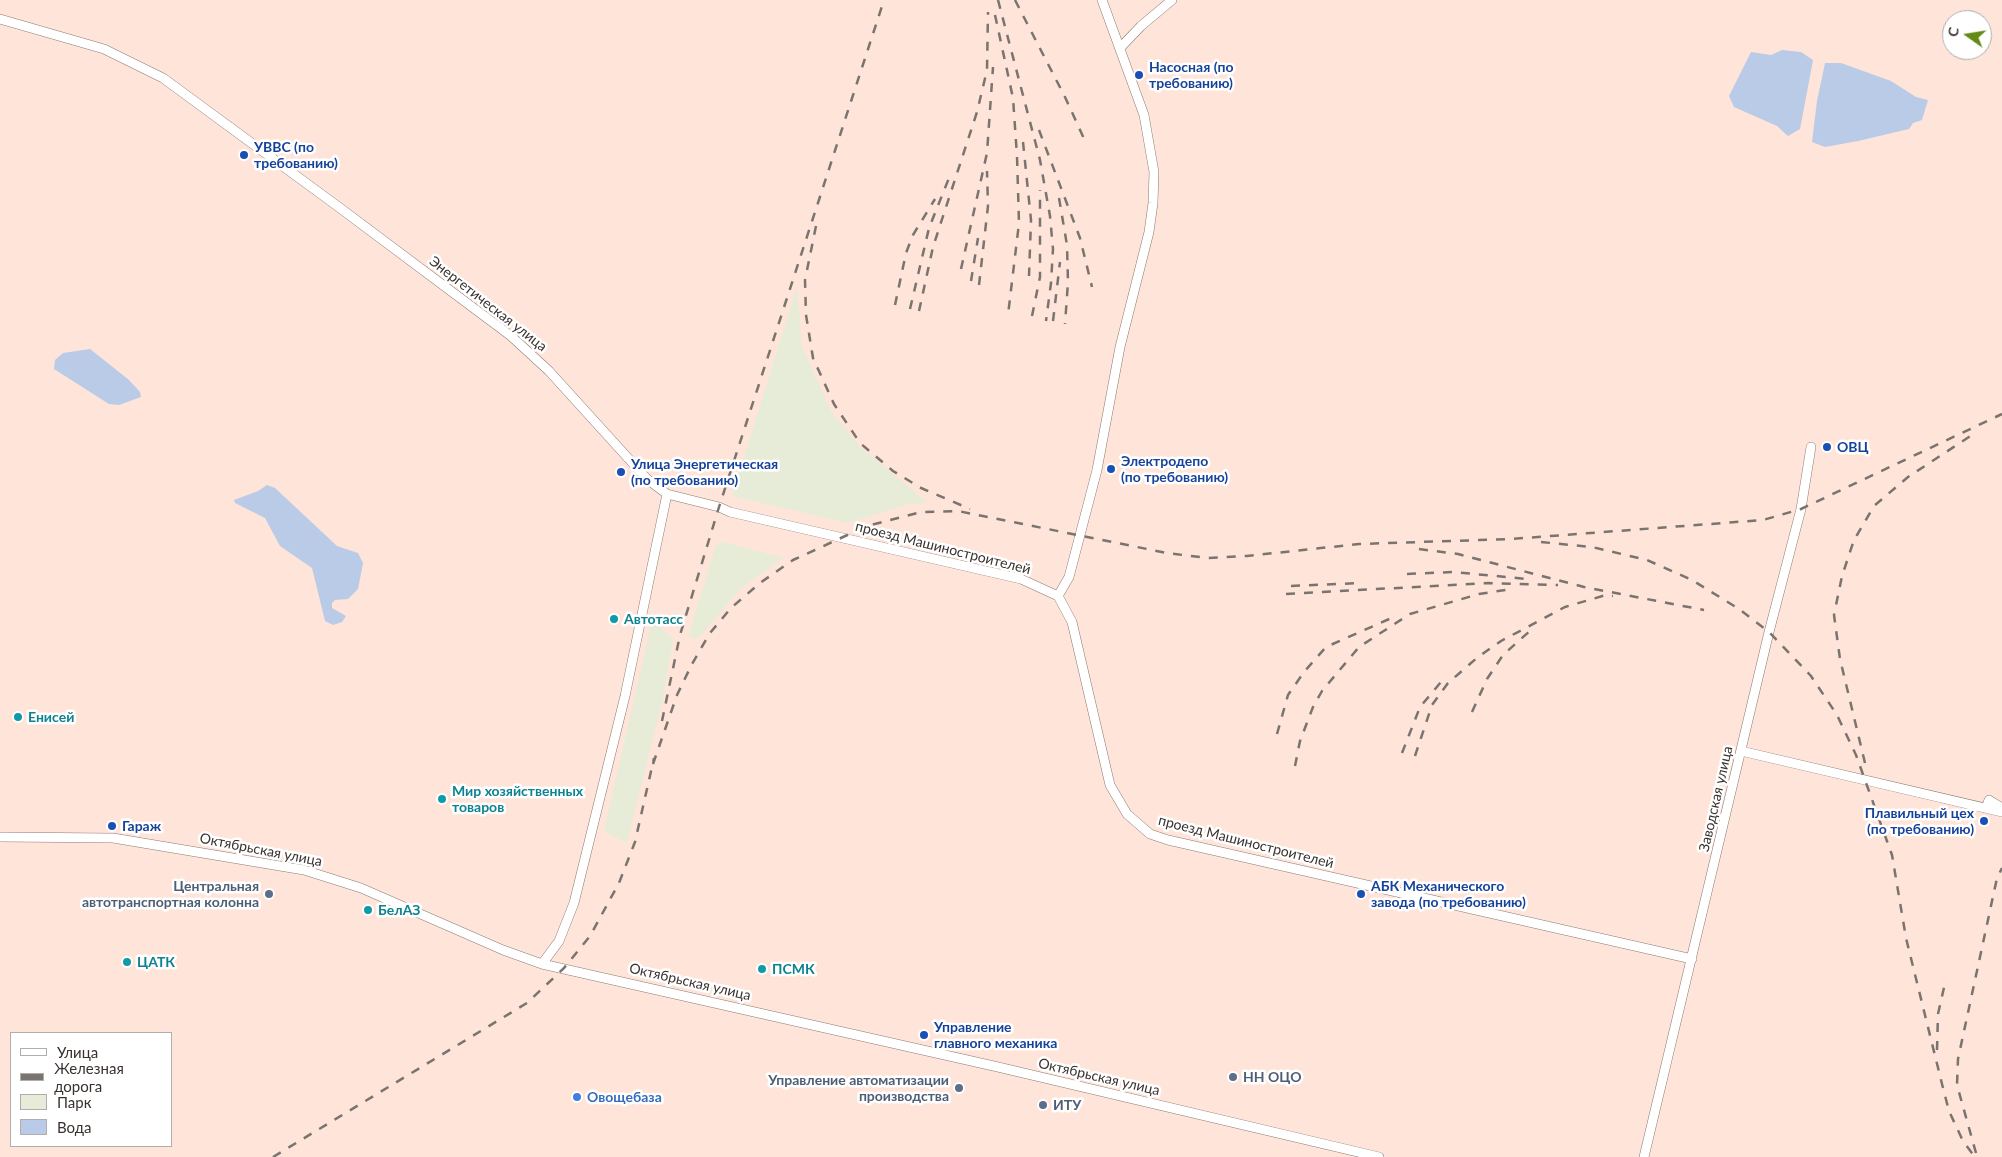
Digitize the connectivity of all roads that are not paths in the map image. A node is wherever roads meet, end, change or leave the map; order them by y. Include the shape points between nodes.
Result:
1 (1102, 0) edge
2 (1172, 0) edge
3 (0, 19) edge
4 (1120, 48) junction
5 (1811, 446) dead end
6 (667, 494) junction
7 (1058, 596) junction
8 (1741, 751) junction
9 (1986, 808) junction
10 (2002, 808) edge
11 (2002, 812) edge
12 (0, 837) edge
13 (1692, 959) junction
14 (542, 964) junction
15 (1379, 1157) edge
16 (1644, 1157) edge

1 - 4 street
2 - 4 street
3 - 6 street, Энергетическая улица via 104,49 162,78 511,336 549,370 647,479
4 - 7 street via 1144,114 1154,172 1153,203 1149,232 1120,347 1097,470 1069,577
5 - 8 street, Заводская улица via 1801,509
6 - 7 street, проезд Машиностроителей via 730,512 1021,580
6 - 14 street via 634,657 579,885 560,941
7 - 13 street, проезд Машиностроителей via 1072,622 1110,785 1127,814 1150,834
8 - 9 street
8 - 13 street, Заводская улица
9 - 10 street via 1989,800
9 - 11 street
12 - 14 street, Октябрьская улица via 112,838 304,870 360,888
13 - 16 street, Заводская улица
14 - 15 street, Октябрьская улица

